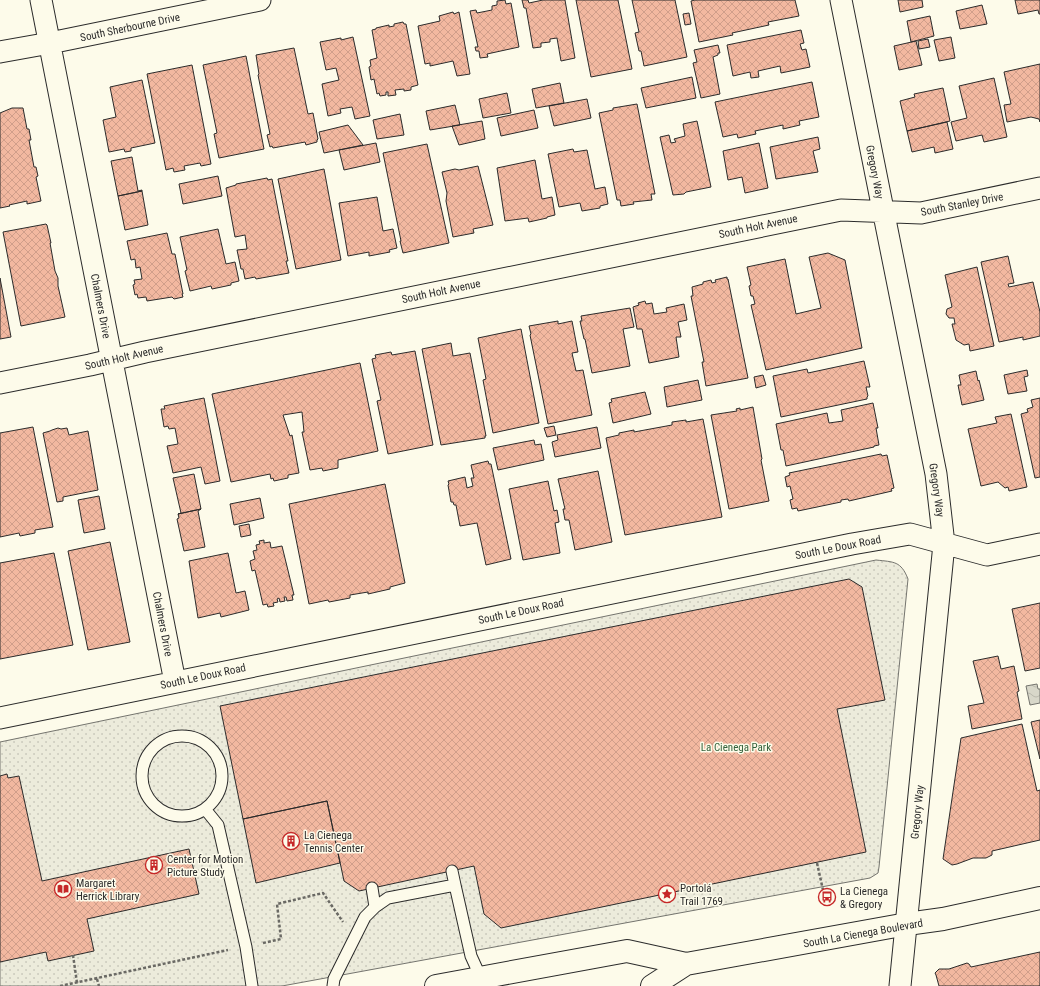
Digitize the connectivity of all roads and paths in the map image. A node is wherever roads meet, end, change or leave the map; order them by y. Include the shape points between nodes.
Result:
1 (42, 0) edge
2 (260, 0) edge
3 (841, 0) edge
4 (50, 43) junction
5 (0, 52) edge
6 (1040, 188) edge
7 (883, 212) junction
8 (112, 359) junction
9 (0, 383) edge
10 (944, 544) junction
11 (1040, 544) edge
12 (175, 682) junction
13 (0, 718) edge
14 (205, 809) junction
15 (817, 863) dead end
16 (452, 871) dead end
17 (455, 885) junction
18 (372, 888) dead end
19 (823, 890) dead end
20 (1040, 898) edge
21 (375, 907) junction
22 (907, 924) junction
23 (357, 933) junction
24 (246, 947) junction
25 (73, 955) dead end
26 (686, 964) junction
27 (481, 978) junction
28 (97, 979) junction
29 (77, 982) junction
30 (60, 986) edge
31 (98, 986) edge
32 (252, 986) edge
33 (333, 986) edge
34 (436, 986) edge
35 (652, 986) edge
36 (900, 986) edge

1 - 4 street, Chalmers Drive
2 - 4 street, South Sherbourne Drive
3 - 7 street, Gregory Way
4 - 5 street, South Sherbourne Drive
4 - 8 street, Chalmers Drive
6 - 7 street, South Stanley Drive via 921,213
7 - 8 street, South Holt Avenue via 841,210
7 - 10 street, Gregory Way via 936,474
8 - 9 street, South Holt Avenue
8 - 12 street, Chalmers Drive
10 - 11 street, South Le Doux Road via 987,555
10 - 12 street, South Le Doux Road via 910,534 852,544
10 - 22 street, Gregory Way
12 - 13 street, South Le Doux Road
14 - 14 lane via 219,793 222,780 221,766 216,754 202,741 183,735 170,737 158,743 143,763 141,776 150,802 160,811 173,816 187,816
14 - 24 lane via 218,825
15 - 19 path
16 - 17 lane
17 - 21 lane via 388,898
17 - 27 lane via 471,956
18 - 21 lane
20 - 22 main road, South La Cienega Boulevard
21 - 23 lane via 365,917
22 - 26 main road, South La Cienega Boulevard
22 - 36 street, Gregory Way
23 - 24 path via 348,928 324,893 277,904 281,939
23 - 33 lane
24 - 28 path
24 - 32 lane
25 - 29 path
26 - 27 main road, South La Cienega Boulevard via 627,952
26 - 35 main road, South La Cienega Boulevard
27 - 34 main road, South La Cienega Boulevard
28 - 29 path
28 - 31 path
29 - 30 path

